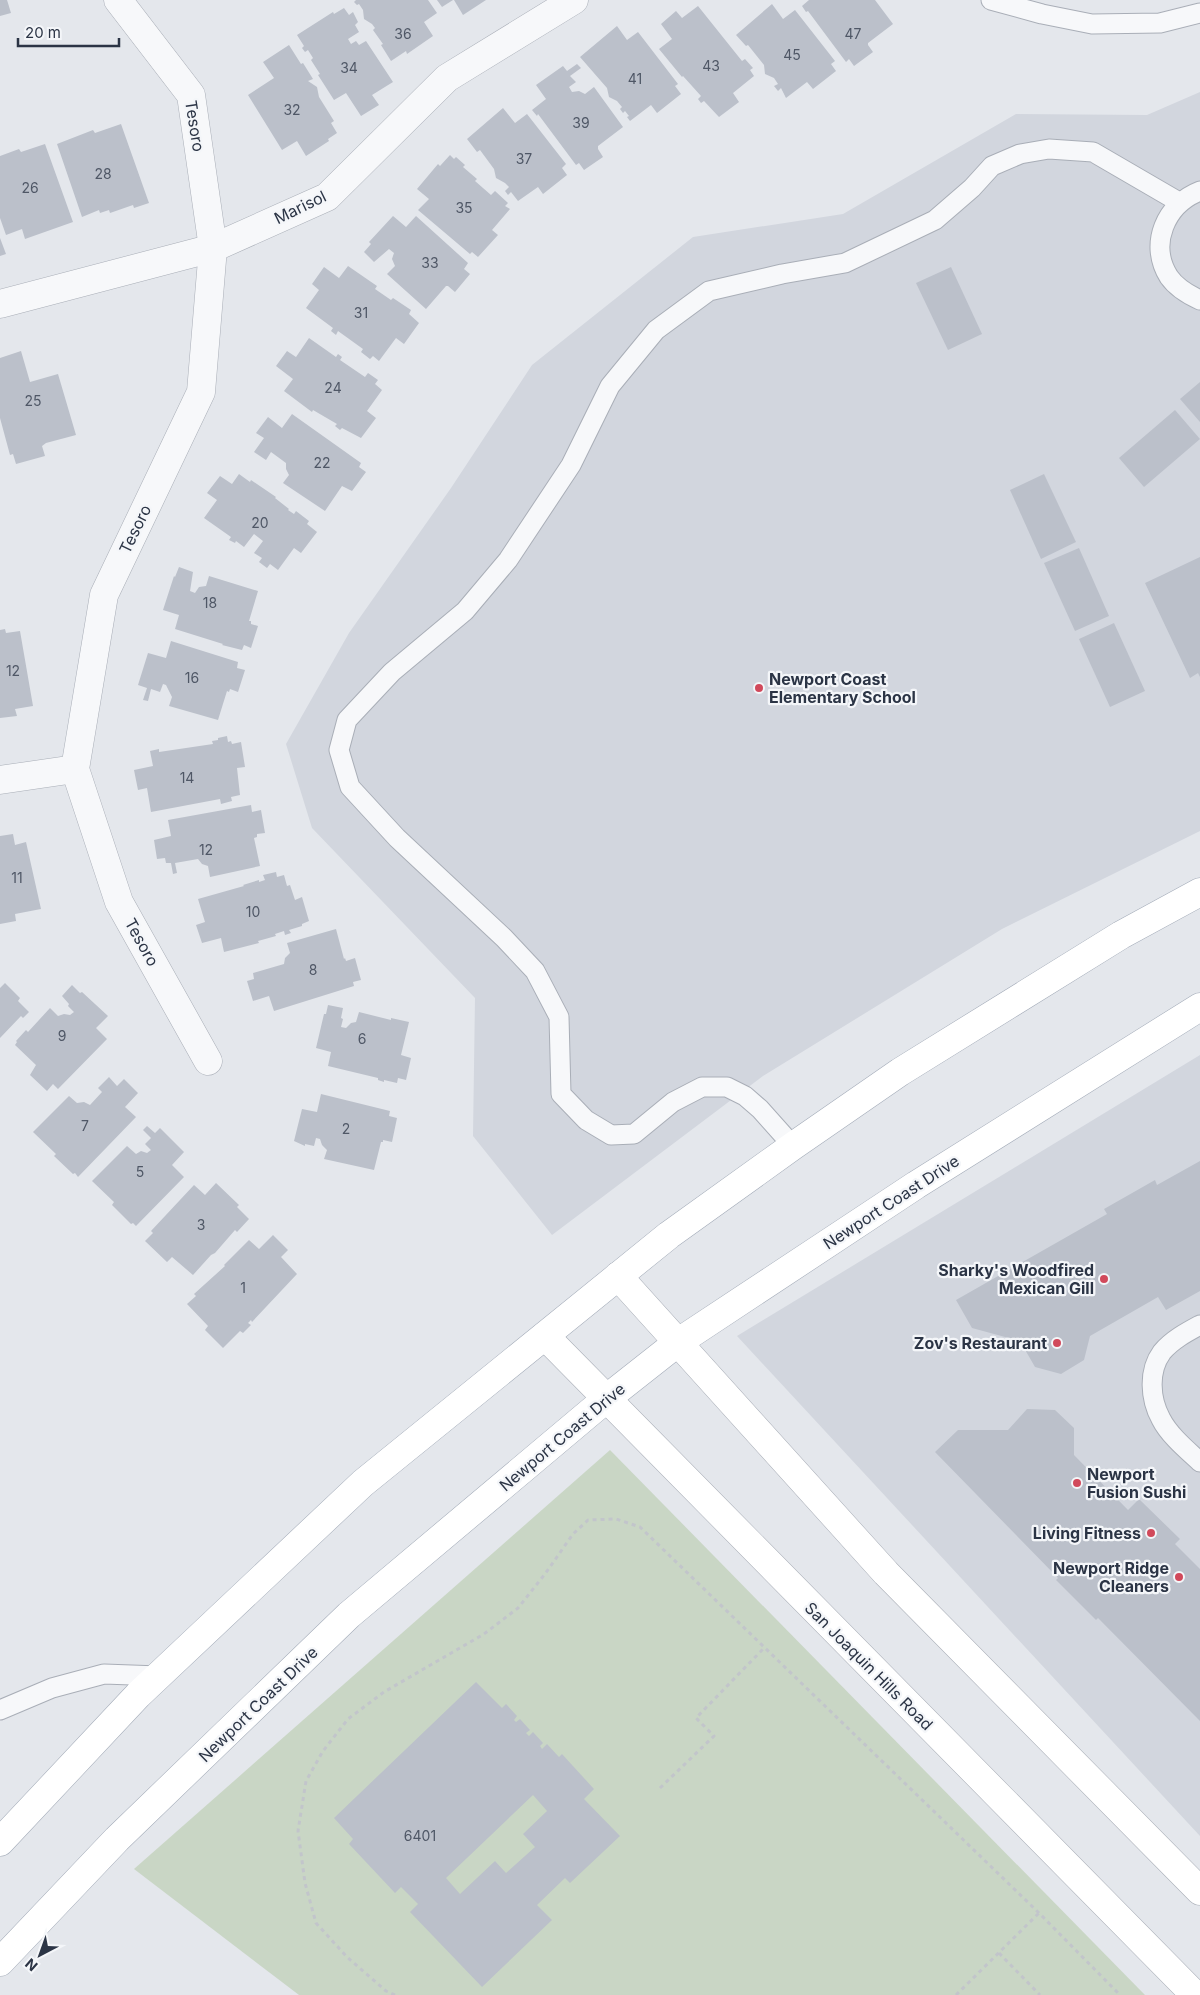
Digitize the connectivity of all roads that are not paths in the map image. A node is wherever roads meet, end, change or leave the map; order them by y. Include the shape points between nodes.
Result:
1 (118, 0) edge
2 (574, 0) edge
3 (991, 0) edge
4 (1200, 13) edge
5 (1200, 191) edge
6 (1180, 202) junction
7 (213, 248) junction
8 (1200, 300) edge
9 (0, 304) edge
10 (75, 769) junction
11 (0, 780) edge
12 (1200, 892) edge
13 (1200, 1007) edge
14 (208, 1061) dead end
15 (793, 1146) junction
16 (618, 1276) junction
17 (1200, 1325) edge
18 (545, 1336) junction
19 (677, 1343) junction
20 (606, 1399) junction
21 (1200, 1462) edge
22 (159, 1676) junction
23 (0, 1710) edge
24 (0, 1842) edge
25 (1200, 1891) edge
26 (0, 1962) edge
27 (1195, 1995) edge

1 - 7 street, Tesoro via 191,95
2 - 7 street, Marisol via 447,78 326,197
3 - 4 lane via 1092,24 1160,23
5 - 6 lane
6 - 8 lane via 1167,218 1160,238 1162,260 1169,277
6 - 15 lane via 1093,152 1049,150 1020,154 992,166 935,220 845,263 709,291 656,330 610,386 571,465 508,560 465,611 392,672 347,720 338,750 350,787 397,838 504,938 535,972 559,1017 561,1094 586,1120 611,1135 634,1134 673,1102 702,1087 727,1087 760,1109
7 - 9 street, Marisol
7 - 10 street, Tesoro via 201,392 104,595
10 - 11 street
10 - 14 street, Tesoro via 119,902
12 - 15 main road via 1121,935 916,1062
13 - 19 main road, Newport Coast Drive via 924,1180
15 - 16 main road
16 - 18 main road
16 - 19 main road
17 - 21 lane via 1162,1352 1154,1368 1152,1388 1161,1421
18 - 20 main road, San Joaquin Hills Road
18 - 22 main road via 363,1483
19 - 20 main road, Newport Coast Drive
19 - 25 main road via 886,1573
20 - 26 main road, Newport Coast Drive via 349,1615 117,1839
20 - 27 main road, San Joaquin Hills Road
22 - 23 lane via 104,1674 52,1688
22 - 24 main road

